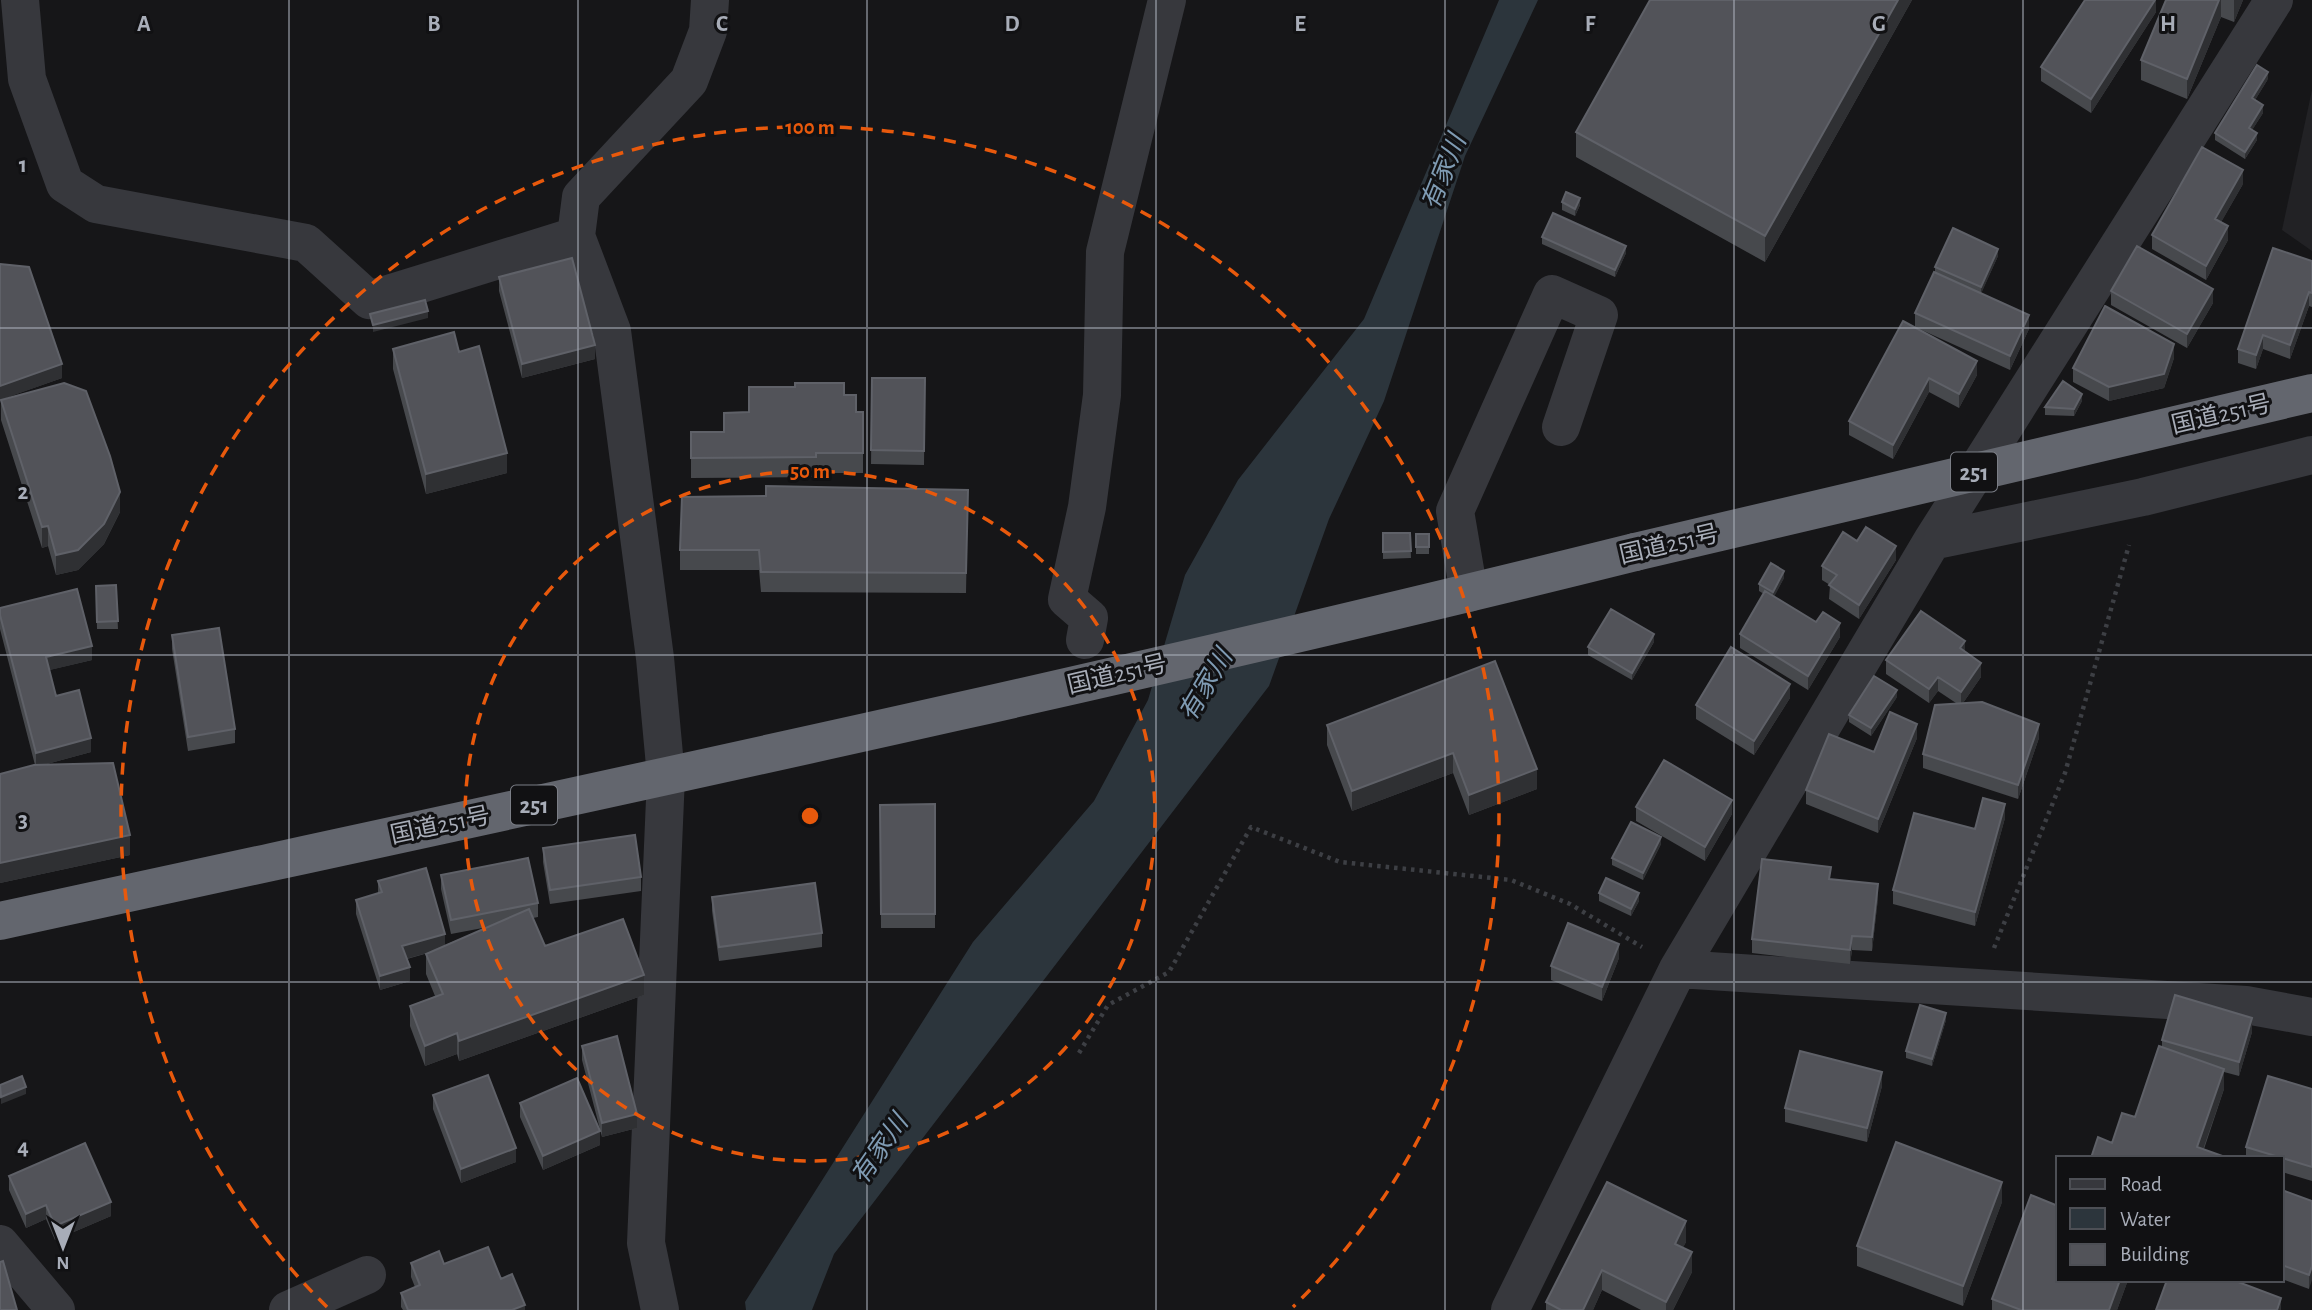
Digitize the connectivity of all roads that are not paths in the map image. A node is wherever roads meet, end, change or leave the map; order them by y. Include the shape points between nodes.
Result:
1 (20, 0) edge
2 (710, 0) edge
3 (1167, 0) edge
4 (2274, 0) edge
5 (576, 236) junction
6 (2312, 393) edge
7 (1561, 427) dead end
8 (2312, 454) edge
9 (1932, 541) junction
10 (1469, 593) junction
11 (1084, 640) dead end
12 (666, 776) junction
13 (0, 921) edge
14 (1678, 970) junction
15 (2312, 1017) edge
16 (0, 1244) edge
17 (367, 1275) dead end
18 (56, 1310) edge
19 (288, 1310) edge
20 (660, 1310) edge
21 (1510, 1310) edge

1 - 5 street via 27,79 65,184 96,204 306,243 369,300
2 - 5 street via 708,31 690,81 581,197
3 - 11 street via 1105,253 1102,395 1087,507 1067,600 1089,618
4 - 9 street
5 - 12 street via 612,331
6 - 10 highway, 国道251号 / 251, bridge
7 - 10 street via 1599,315 1552,294 1455,511
8 - 9 street via 2143,497
9 - 14 street
10 - 12 highway, 国道251号 / 251
12 - 13 highway, 国道251号 / 251
12 - 20 street via 646,1243
14 - 15 street via 2246,1005
14 - 21 street
16 - 18 street
17 - 19 street

